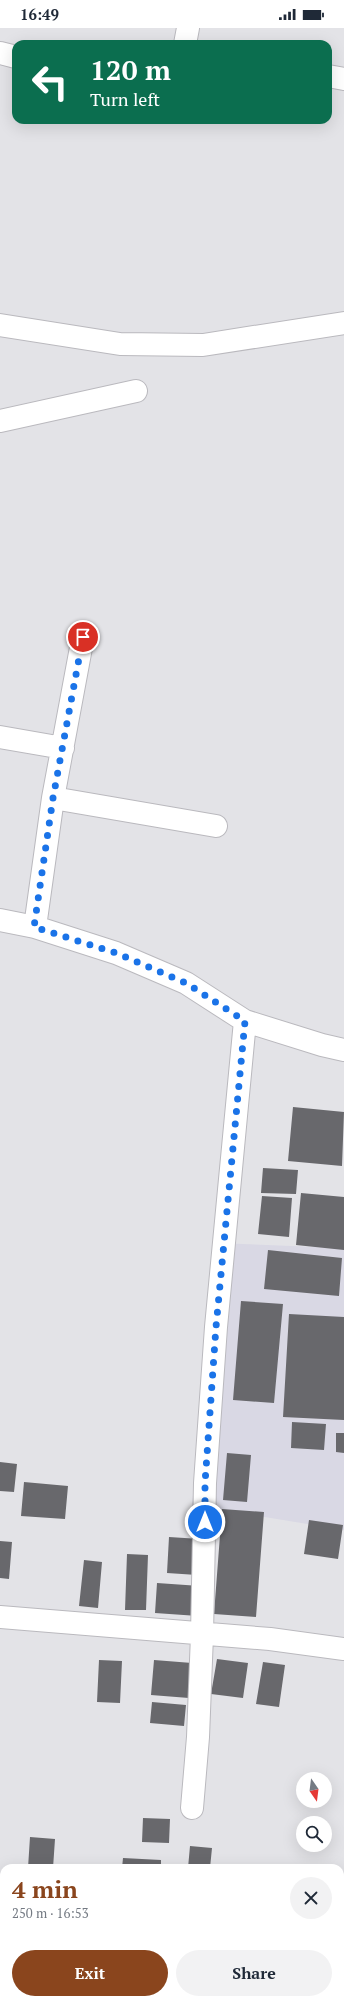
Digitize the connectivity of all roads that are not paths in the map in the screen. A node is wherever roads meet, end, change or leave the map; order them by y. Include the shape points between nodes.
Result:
1 (188, 28) edge
2 (186, 40) edge
3 (0, 53) edge
4 (12, 56) edge
5 (332, 77) edge
6 (344, 79) edge
7 (344, 323) edge
8 (0, 325) edge
9 (136, 391) dead end
10 (0, 421) edge
11 (83, 637) dead end
12 (0, 736) edge
13 (63, 748) junction
14 (53, 798) junction
15 (216, 826) dead end
16 (0, 920) edge
17 (34, 927) junction
18 (245, 1021) junction
19 (344, 1050) edge
20 (0, 1617) edge
21 (202, 1635) junction
22 (344, 1649) edge
23 (192, 1808) dead end

1 - 2 street
3 - 4 street
5 - 6 street
7 - 8 street via 203,345 120,344
9 - 10 street
11 - 13 street
12 - 13 street
13 - 14 street
14 - 15 street
14 - 17 street
16 - 17 street
17 - 18 street via 116,953 186,983
18 - 19 street
18 - 21 street via 216,1327 206,1475
20 - 21 street
21 - 22 street via 270,1639
21 - 23 street

